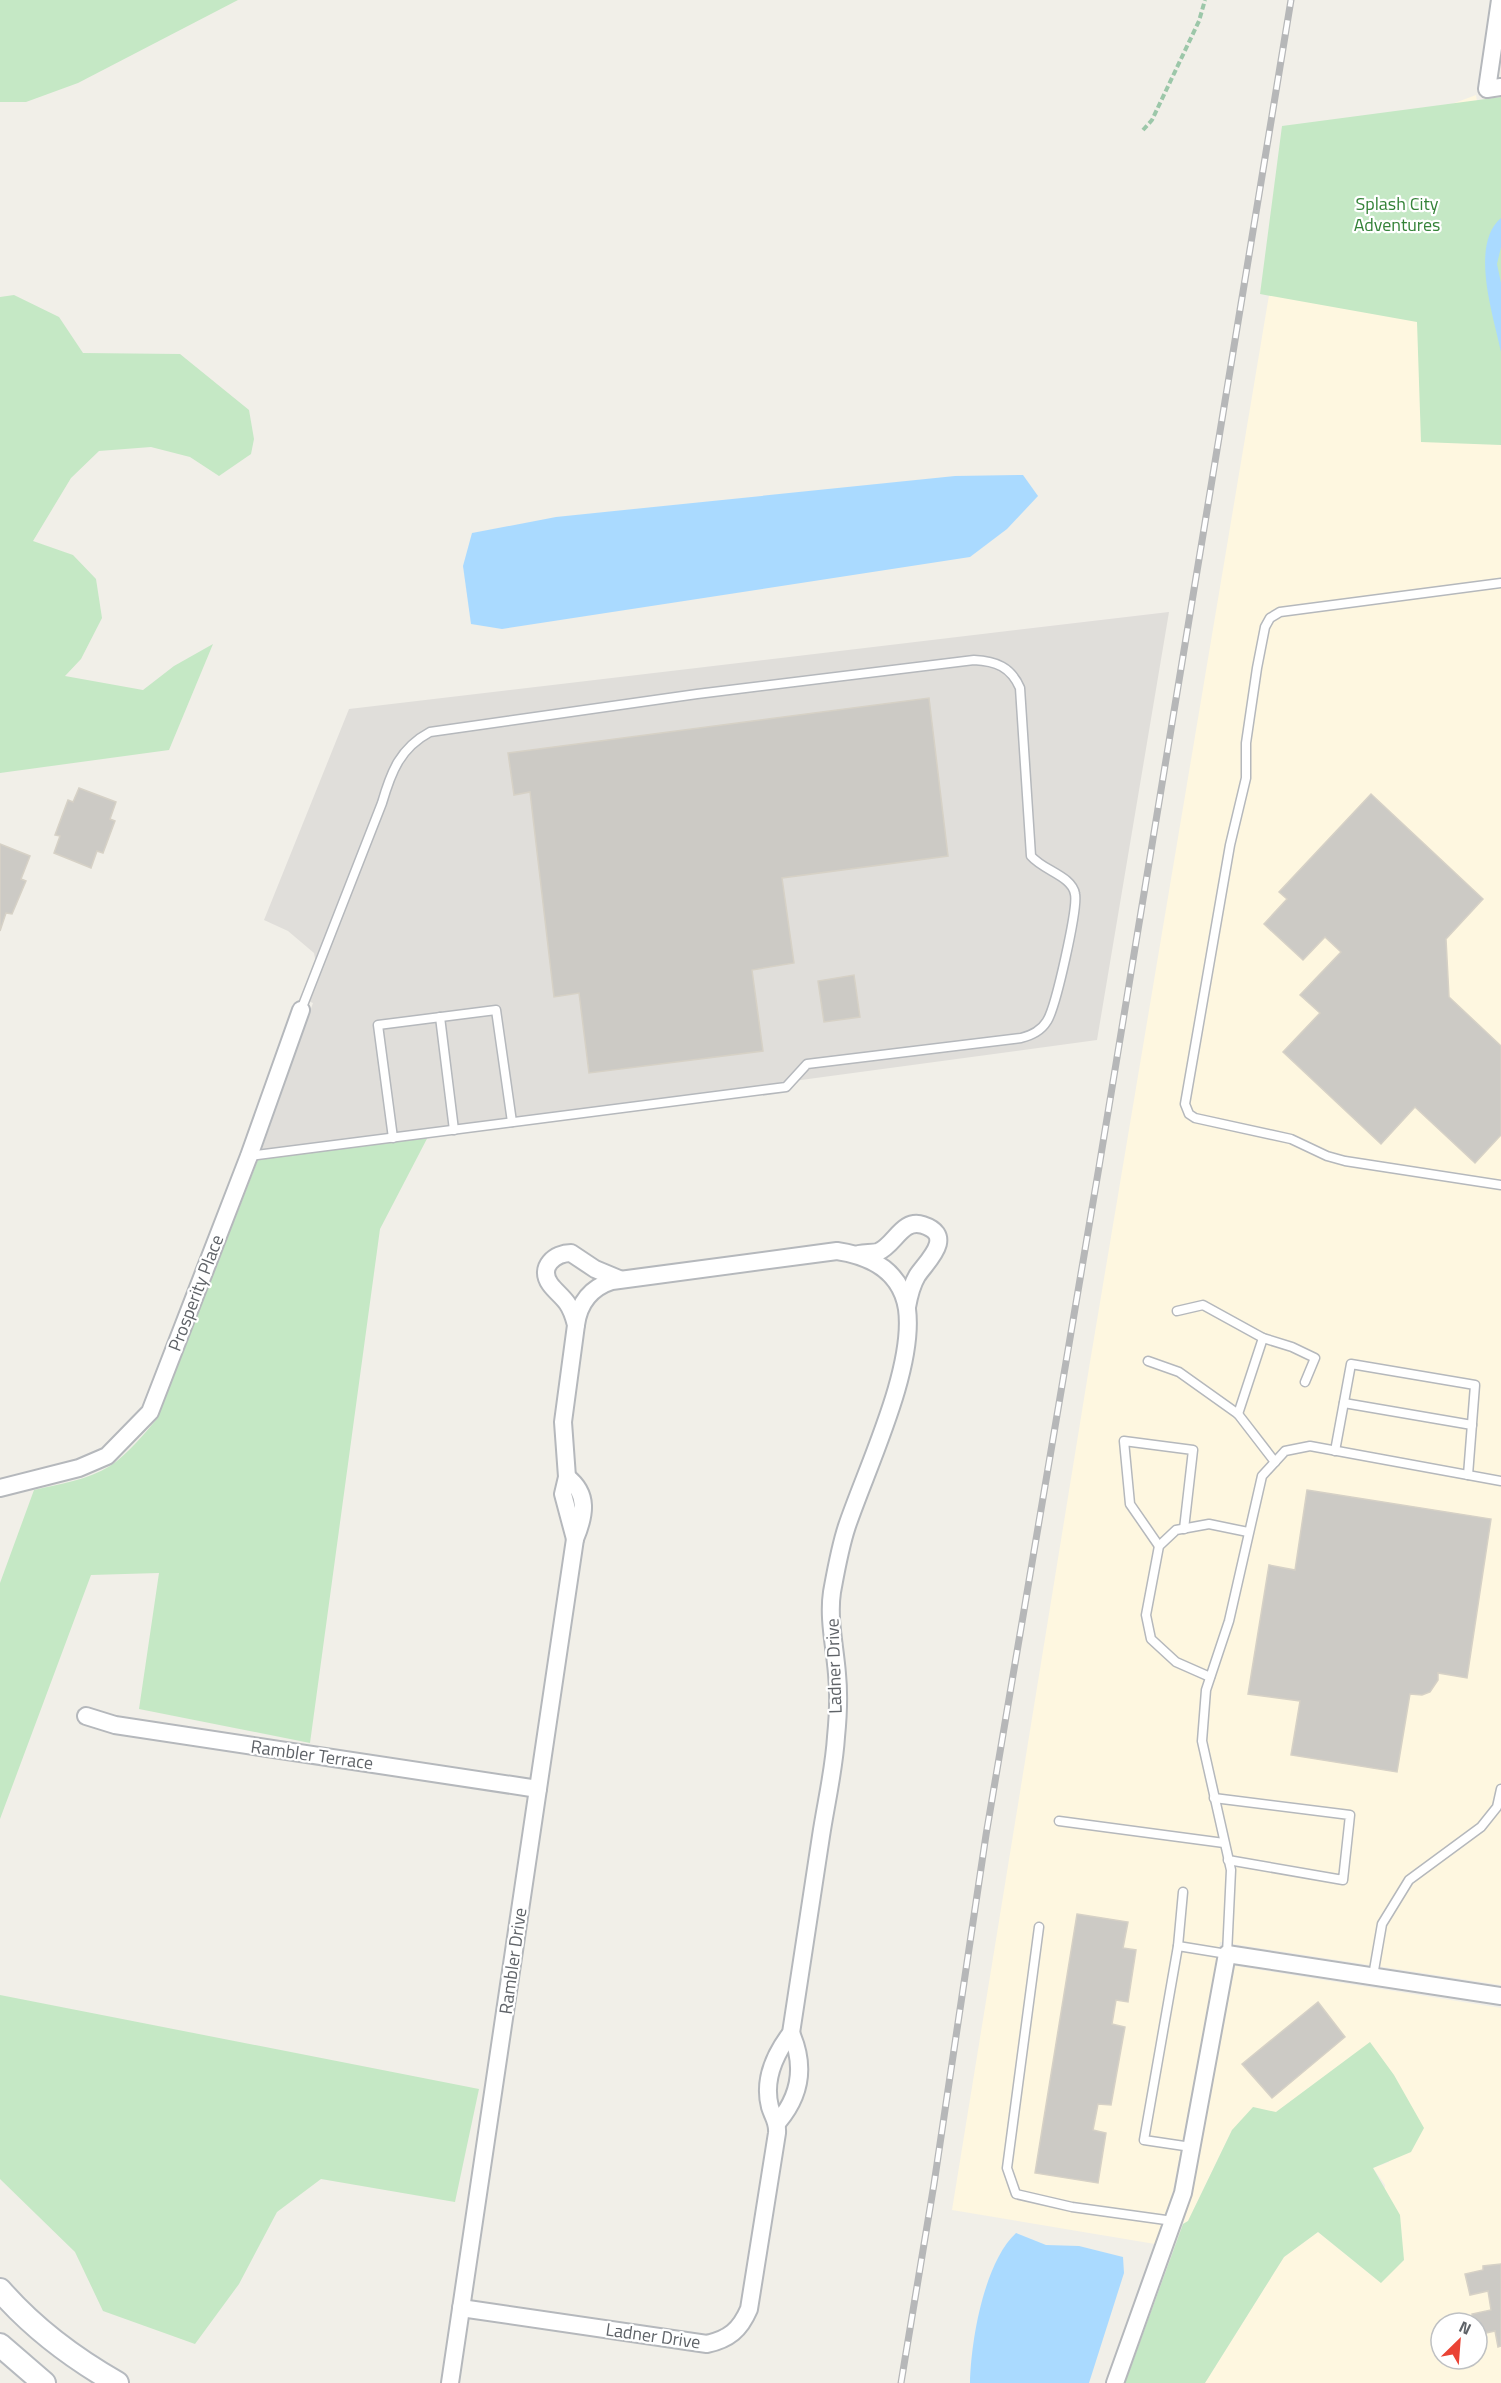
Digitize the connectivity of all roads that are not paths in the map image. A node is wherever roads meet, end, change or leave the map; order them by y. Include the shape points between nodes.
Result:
1 (1500, 0) edge
2 (1494, 88) edge
3 (1501, 583) edge
4 (301, 1010) joint
5 (440, 1017) junction
6 (512, 1122) junction
7 (454, 1130) junction
8 (393, 1138) junction
9 (249, 1156) junction
10 (1501, 1185) edge
11 (859, 1254) junction
12 (619, 1279) junction
13 (907, 1307) junction
14 (1177, 1311) dead end
15 (576, 1325) junction
16 (1263, 1338) junction
17 (1148, 1361) dead end
18 (1305, 1382) dead end
19 (1344, 1403) junction
20 (1238, 1414) junction
21 (1472, 1425) junction
22 (1335, 1451) junction
23 (1275, 1462) junction
24 (1468, 1474) junction
25 (1501, 1480) edge
26 (0, 1488) edge
27 (1184, 1528) junction
28 (1248, 1532) junction
29 (1159, 1546) junction
30 (1210, 1677) junction
31 (86, 1716) dead end
32 (538, 1789) junction
33 (1501, 1789) edge
34 (1214, 1798) junction
35 (1059, 1821) dead end
36 (1224, 1843) junction
37 (1228, 1860) junction
38 (1183, 1892) dead end
39 (1039, 1927) dead end
40 (1178, 1946) junction
41 (1227, 1954) junction
42 (1373, 1976) junction
43 (1501, 1996) edge
44 (791, 2033) junction
45 (778, 2122) junction
46 (1191, 2147) junction
47 (1174, 2221) junction
48 (0, 2290) edge
49 (461, 2308) junction
50 (0, 2345) edge
51 (45, 2383) edge
52 (117, 2383) edge
53 (450, 2383) edge
54 (1114, 2383) edge

1 - 2 street
3 - 10 lane via 1280,612 1270,618 1257,668 1246,743 1246,778 1232,835 1185,1104 1195,1118 1291,1139 1336,1159
4 - 6 lane via 391,772 415,740 430,732 974,660 1007,668 1020,688 1031,856 1041,867 1071,883 1076,895 1063,971 1048,1020 1035,1034 807,1064 786,1087
4 - 9 street, Prosperity Place
5 - 6 lane via 496,1010
5 - 7 lane
5 - 8 lane via 378,1025
6 - 7 lane
7 - 8 lane
8 - 9 lane
9 - 26 street, Prosperity Place via 150,1412 107,1456 80,1468
11 - 12 street, Ladner Drive via 823,1252
11 - 13 street, Ladner Drive via 891,1274
11 - 13 street, Ladner Drive via 878,1252 890,1245 905,1227 914,1224 933,1231 938,1248 917,1276
12 - 15 street, Rambler Drive via 604,1283 586,1297
12 - 15 street via 572,1253 555,1256 546,1273 566,1301
13 - 44 street, Ladner Drive via 906,1355 846,1529 832,1596 836,1738
14 - 16 lane via 1203,1305
15 - 32 street, Rambler Drive via 563,1422 567,1477 563,1494 575,1539
16 - 18 lane via 1315,1358
16 - 20 lane
17 - 20 lane via 1179,1372
19 - 21 lane
19 - 21 lane via 1351,1364 1475,1385
19 - 22 lane
20 - 23 lane
21 - 24 lane
22 - 23 lane via 1310,1446 1284,1451
22 - 24 lane
23 - 28 lane via 1262,1476
24 - 25 lane
27 - 28 lane via 1209,1524
27 - 29 lane via 1176,1530
27 - 29 lane via 1193,1450 1124,1441 1131,1504
28 - 30 lane via 1229,1621
29 - 30 lane via 1146,1615 1151,1639 1176,1662
30 - 34 lane via 1202,1741
31 - 32 street, Rambler Terrace via 115,1725
32 - 49 street, Rambler Drive
33 - 42 lane via 1497,1808 1480,1827 1409,1880 1382,1924
34 - 36 lane
34 - 37 lane via 1350,1815 1343,1880
35 - 36 lane
36 - 37 lane
37 - 41 lane via 1231,1870
38 - 40 lane
39 - 47 lane via 1007,2168 1013,2188 1016,2194 1072,2207
40 - 41 lane
40 - 46 lane via 1143,2140
41 - 42 street
41 - 46 street
42 - 43 street
44 - 45 street, Ladner Drive via 800,2068 796,2093
44 - 45 street, Ladner Drive via 778,2049 771,2067 768,2095
45 - 49 street, Ladner Drive via 749,2308 744,2322 722,2341 706,2344
46 - 47 street
47 - 54 street
48 - 52 street via 49,2338
49 - 53 street, Rambler Drive
50 - 51 street

